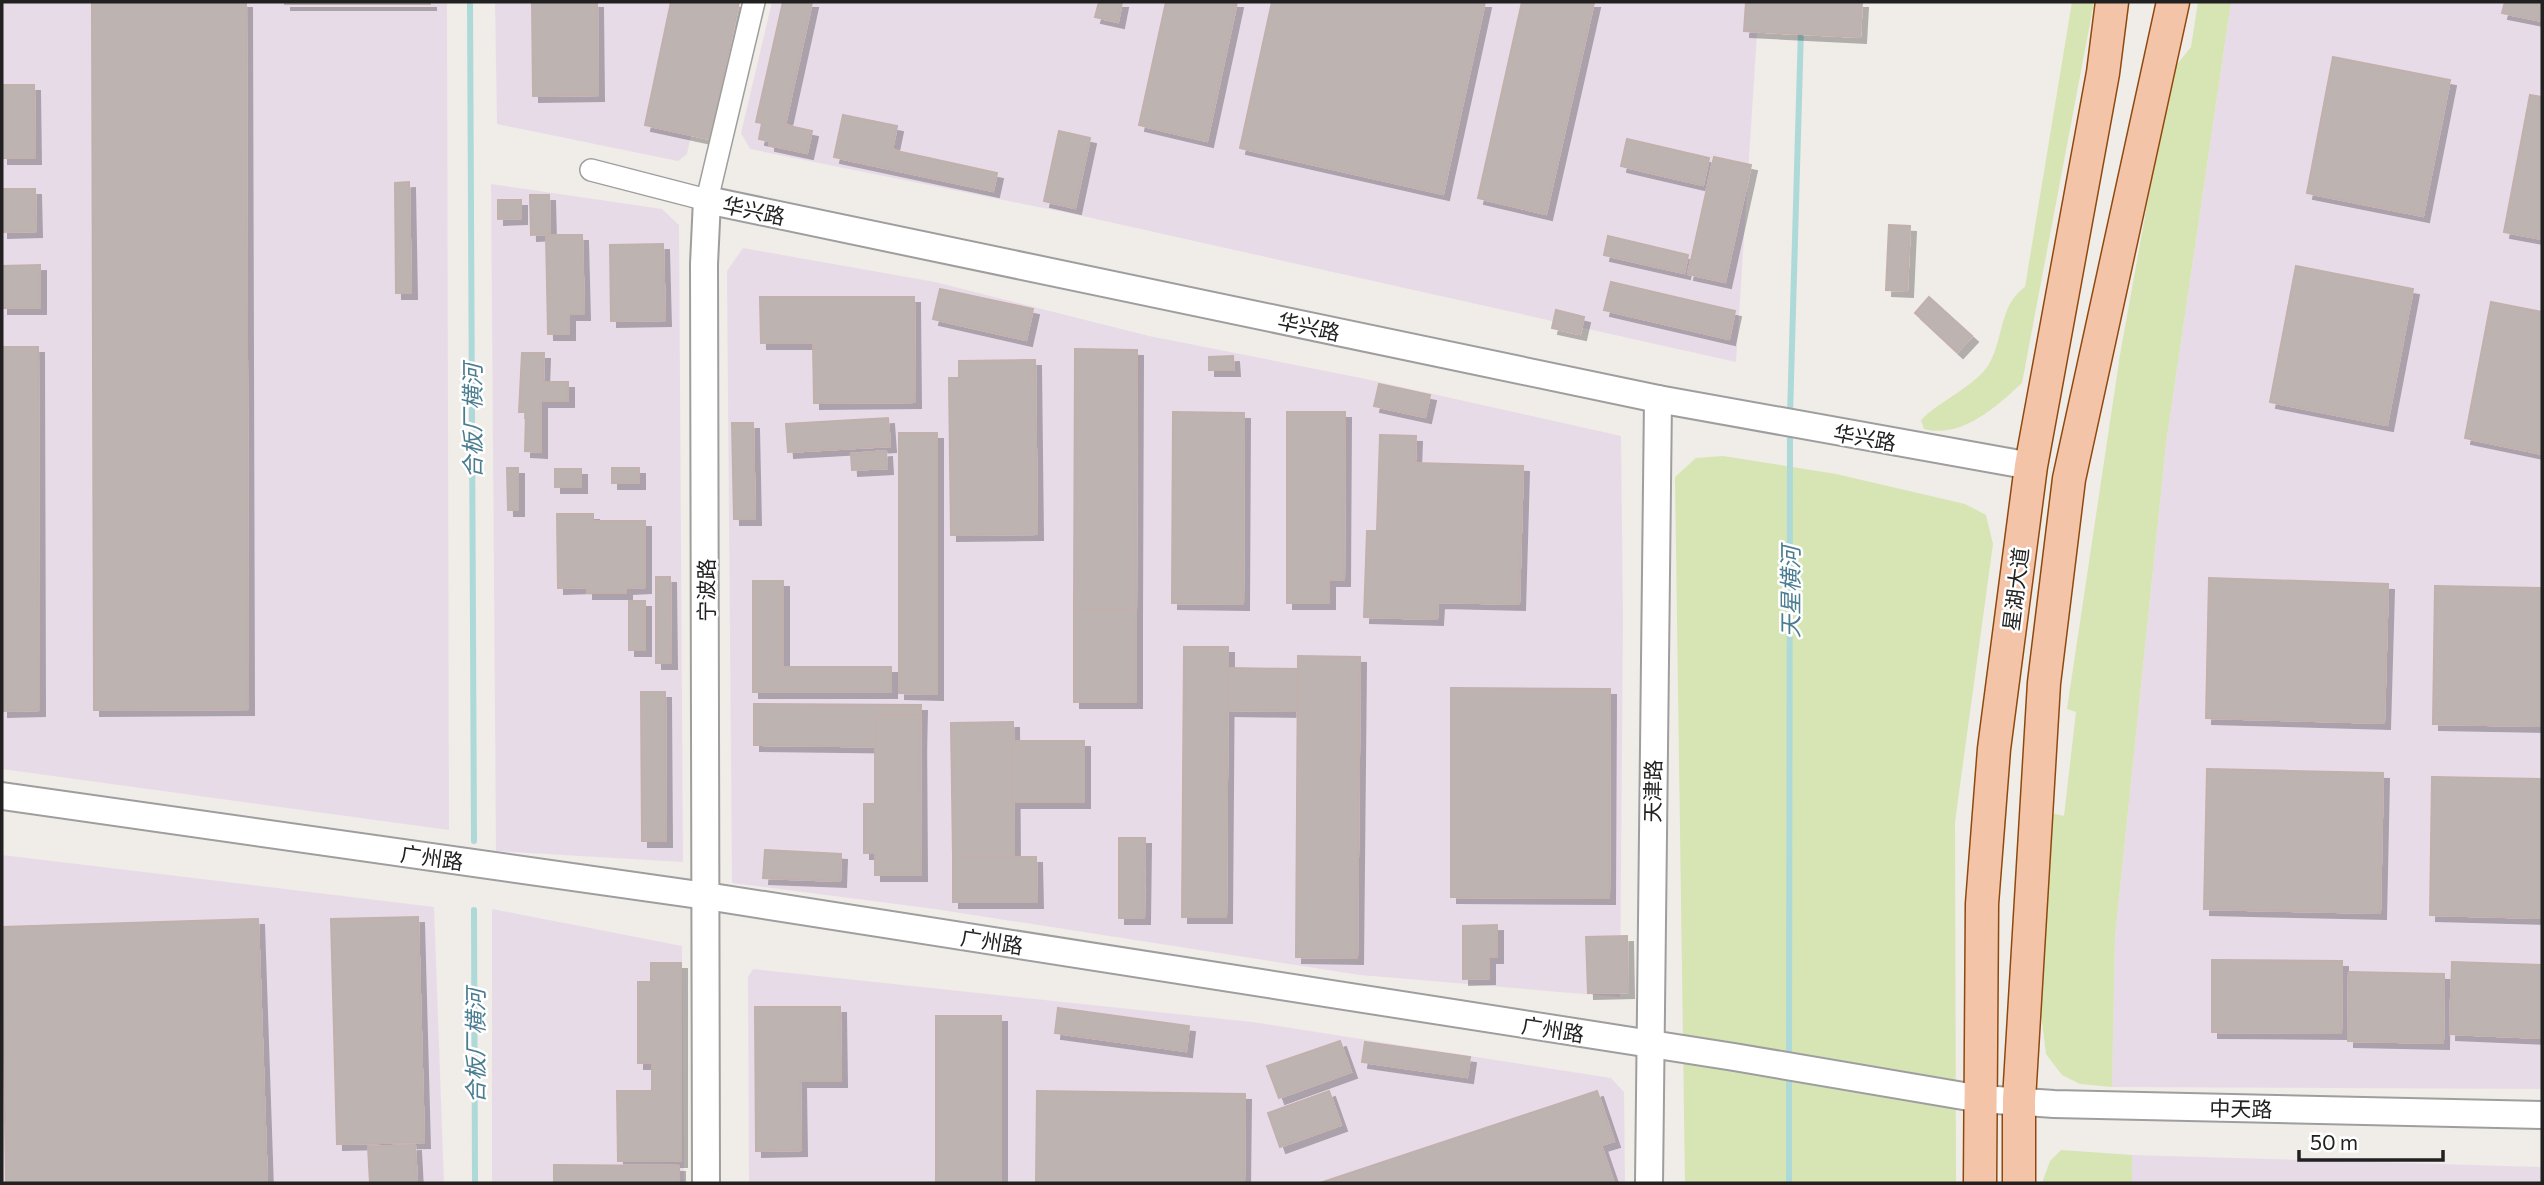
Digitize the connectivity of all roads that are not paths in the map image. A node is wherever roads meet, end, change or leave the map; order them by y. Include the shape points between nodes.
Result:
1 (754, 2) edge
2 (2112, 2) edge
3 (2173, 4) edge
4 (591, 170) dead end
5 (707, 200) junction
6 (1657, 399) junction
7 (2031, 466) junction
8 (2, 796) edge
9 (706, 896) junction
10 (1648, 1044) junction
11 (1981, 1099) junction
12 (2019, 1100) junction
13 (2542, 1115) edge
14 (706, 1183) edge
15 (1649, 1183) edge
16 (1980, 1183) edge
17 (2019, 1183) edge

1 - 5 street, 宁波路
2 - 7 main road, 星湖大道 via 2104,73
3 - 12 main road, 星湖大道 via 2069,479 2043,683
4 - 5 street, 华兴路
5 - 6 street, 华兴路
5 - 9 street, 宁波路
6 - 7 street, 华兴路
6 - 10 street, 天津路
7 - 11 main road, 星湖大道 via 1993,762 1982,904
8 - 9 street, 广州路
9 - 10 street, 广州路
9 - 14 street, 宁波路
10 - 11 street, 广州路
10 - 15 street, 天津路
11 - 12 street, 中天路
11 - 16 main road, 星湖大道
12 - 13 street, 中天路
12 - 17 main road, 星湖大道

